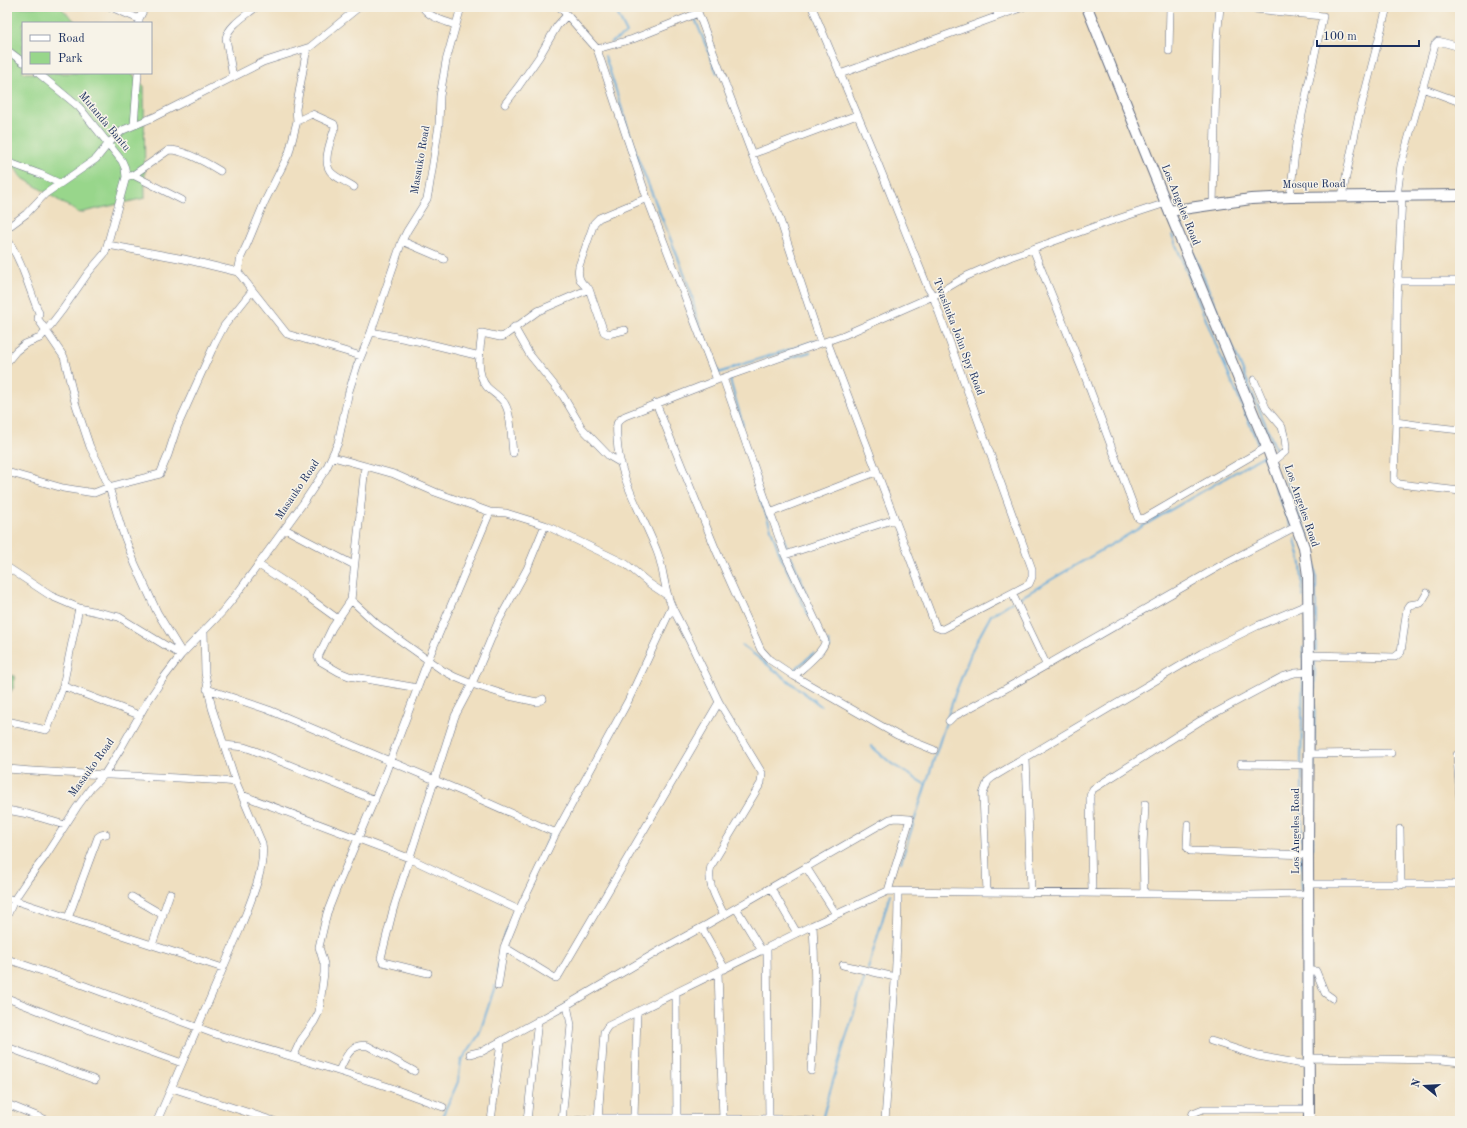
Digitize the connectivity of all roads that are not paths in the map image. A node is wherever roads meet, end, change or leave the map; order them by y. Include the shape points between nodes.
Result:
1 (111, 7) edge
2 (145, 7) edge
3 (256, 7) edge
4 (359, 7) edge
5 (424, 7) edge
6 (461, 7) edge
7 (560, 7) edge
8 (812, 7) edge
9 (995, 7) edge
10 (1023, 7) edge
11 (1088, 7) edge
12 (1170, 7) edge
13 (1220, 7) edge
14 (1234, 7) edge
15 (1387, 7) edge
16 (697, 10) edge
17 (1313, 11) edge
18 (567, 15) junction
19 (998, 16) junction
20 (139, 21) edge
21 (455, 25) junction
22 (1460, 47) edge
23 (307, 48) junction
24 (597, 49) junction
25 (7, 50) edge
26 (1169, 51) dead end
27 (22, 61) edge
28 (39, 74) edge
29 (138, 74) edge
30 (840, 74) junction
31 (233, 77) junction
32 (1422, 88) junction
33 (1460, 102) edge
34 (505, 104) dead end
35 (857, 115) junction
36 (297, 121) junction
37 (134, 125) junction
38 (109, 143) junction
39 (752, 154) junction
40 (7, 162) edge
41 (220, 171) dead end
42 (129, 176) junction
43 (59, 183) junction
44 (354, 187) dead end
45 (1460, 195) edge
46 (1290, 196) junction
47 (1342, 196) junction
48 (1399, 196) junction
49 (647, 198) junction
50 (182, 200) dead end
51 (1213, 205) junction
52 (1167, 207) junction
53 (7, 228) edge
54 (7, 239) edge
55 (402, 241) junction
56 (108, 245) junction
57 (1034, 248) junction
58 (444, 259) dead end
59 (238, 272) junction
60 (1398, 281) junction
61 (1460, 281) edge
62 (589, 289) junction
63 (252, 291) junction
64 (932, 296) junction
65 (514, 327) junction
66 (625, 330) dead end
67 (46, 331) junction
68 (371, 332) junction
69 (824, 342) junction
70 (361, 356) junction
71 (480, 356) junction
72 (7, 362) edge
73 (720, 379) junction
74 (1254, 380) dead end
75 (656, 403) junction
76 (1396, 422) junction
77 (1460, 430) edge
78 (1267, 447) junction
79 (513, 453) dead end
80 (333, 457) junction
81 (1273, 462) junction
82 (621, 463) junction
83 (365, 466) junction
84 (7, 472) edge
85 (876, 472) junction
86 (109, 487) junction
87 (1460, 491) edge
88 (490, 512) junction
89 (770, 513) junction
90 (895, 519) junction
91 (545, 525) junction
92 (1297, 526) junction
93 (285, 529) junction
94 (785, 555) junction
95 (259, 565) junction
96 (354, 565) junction
97 (7, 567) edge
98 (1012, 593) junction
99 (1427, 593) dead end
100 (668, 596) junction
101 (350, 600) junction
102 (1308, 604) junction
103 (672, 607) junction
104 (79, 608) junction
105 (338, 619) junction
106 (204, 631) junction
107 (181, 654) junction
108 (1310, 655) junction
109 (428, 660) junction
110 (1046, 664) junction
111 (1310, 672) junction
112 (794, 676) junction
113 (472, 684) junction
114 (63, 686) junction
115 (418, 688) junction
116 (207, 689) junction
117 (543, 699) dead end
118 (719, 702) junction
119 (139, 715) junction
120 (949, 721) dead end
121 (7, 722) edge
122 (224, 745) junction
123 (934, 750) dead end
124 (1391, 753) dead end
125 (1309, 754) junction
126 (1457, 755) dead end
127 (1026, 758) junction
128 (390, 761) junction
129 (1241, 764) dead end
130 (1308, 765) junction
131 (7, 769) edge
132 (104, 775) junction
133 (435, 781) junction
134 (236, 782) junction
135 (242, 795) junction
136 (375, 800) junction
137 (1460, 800) edge
138 (1145, 804) dead end
139 (7, 810) edge
140 (1188, 824) dead end
141 (65, 825) junction
142 (1400, 829) dead end
143 (556, 833) junction
144 (106, 834) dead end
145 (357, 838) junction
146 (1308, 855) junction
147 (409, 858) junction
148 (806, 867) junction
149 (1460, 884) edge
150 (1401, 885) junction
151 (770, 888) junction
152 (1308, 889) junction
153 (888, 891) junction
154 (898, 891) junction
155 (987, 892) junction
156 (1030, 892) junction
157 (1092, 892) junction
158 (170, 893) dead end
159 (1144, 893) junction
160 (132, 897) dead end
161 (10, 899) edge
162 (736, 908) junction
163 (519, 910) junction
164 (163, 914) junction
165 (836, 914) junction
166 (724, 915) junction
167 (7, 916) edge
168 (68, 918) junction
169 (813, 925) junction
170 (702, 928) junction
171 (797, 933) junction
172 (152, 945) junction
173 (504, 947) junction
174 (764, 950) junction
175 (7, 959) edge
176 (843, 965) dead end
177 (223, 968) junction
178 (722, 971) junction
179 (1308, 971) junction
180 (428, 973) dead end
181 (895, 977) junction
182 (498, 986) dead end
183 (676, 993) junction
184 (7, 998) edge
185 (1332, 998) dead end
186 (567, 1005) junction
187 (637, 1013) junction
188 (538, 1020) junction
189 (198, 1027) junction
190 (1211, 1040) dead end
191 (501, 1042) junction
192 (7, 1047) edge
193 (470, 1054) dead end
194 (293, 1057) junction
195 (1308, 1061) junction
196 (1460, 1062) edge
197 (182, 1063) junction
198 (339, 1071) junction
199 (414, 1071) dead end
200 (811, 1071) dead end
201 (95, 1080) dead end
202 (172, 1088) junction
203 (7, 1104) edge
204 (443, 1107) dead end
205 (1308, 1109) junction
206 (676, 1118) junction
207 (598, 1119) edge
208 (639, 1119) edge
209 (685, 1119) edge
210 (723, 1119) junction
211 (769, 1119) junction
212 (733, 1120) edge
213 (780, 1120) edge
214 (49, 1121) edge
215 (157, 1121) edge
216 (274, 1121) edge
217 (491, 1121) edge
218 (527, 1121) edge
219 (562, 1121) edge
220 (574, 1121) edge
221 (812, 1121) edge
222 (886, 1121) edge
223 (1190, 1121) edge
224 (1309, 1121) edge

1 - 20 street
2 - 20 street
3 - 31 street via 227,33
4 - 23 street
5 - 21 street via 430,14
6 - 21 street, Masauko Road
7 - 18 street
8 - 30 street, Twashuka John Spy Road
9 - 19 street
10 - 19 street
11 - 52 main road, Los Angeles Road
12 - 26 street
13 - 51 street
14 - 17 street
15 - 47 street via 1358,119
16 - 24 street via 633,39
16 - 39 street
17 - 46 street via 1323,16 1296,143
18 - 24 street
18 - 34 street
19 - 30 street
21 - 55 street, Masauko Road via 442,84 439,125 427,199
22 - 32 street via 1436,42
23 - 31 street via 273,58
23 - 36 street via 296,109
24 - 49 street
25 - 27 street
28 - 38 street, Mutanda Bantu via 79,108
29 - 37 street
30 - 35 street, Twashuka John Spy Road
31 - 37 street
32 - 33 street
32 - 48 street via 1401,165
35 - 39 street
35 - 64 street, Twashuka John Spy Road
36 - 44 street via 312,114 334,124 327,157 328,168
36 - 59 street via 289,152 241,256
37 - 38 street via 123,130
38 - 42 street, Mutanda Bantu
38 - 43 street via 96,159
39 - 69 street via 778,214
40 - 43 street
41 - 42 street via 171,150
42 - 50 street
42 - 56 street
43 - 53 street
45 - 48 main road, Mosque Road
46 - 47 main road, Mosque Road
46 - 51 main road, Mosque Road
47 - 48 main road, Mosque Road
48 - 60 street
49 - 62 street via 599,218 594,223 578,273 581,282
49 - 73 street
51 - 52 main road, Mosque Road
52 - 57 street via 1099,225
52 - 78 main road, Los Angeles Road
54 - 67 street via 14,250 39,314 38,319
55 - 58 street
55 - 68 street, Masauko Road
56 - 59 street
56 - 67 street via 105,253
57 - 64 street via 967,276
57 - 78 street via 1138,518 1145,518
59 - 63 street
60 - 61 street
60 - 76 street
62 - 65 street via 538,311
62 - 66 street via 606,334
63 - 70 street via 287,334
63 - 86 street via 224,326 214,344 160,474
64 - 69 street
64 - 98 street, Twashuka John Spy Road via 1032,569 1029,584
65 - 71 street via 500,337 482,333
65 - 82 street via 530,355 563,396 582,428 609,456
67 - 72 street via 40,338 16,351
67 - 86 street via 64,358 90,447
68 - 70 street, Masauko Road
68 - 71 street
69 - 73 street
69 - 85 street
70 - 80 street, Masauko Road via 351,383
71 - 79 street via 480,373 483,380 505,404
73 - 75 street
73 - 89 street
74 - 81 street via 1266,408 1282,427 1285,439 1284,452
75 - 82 street via 621,418 617,424
75 - 112 street via 711,537 762,650 770,660
76 - 77 street
76 - 87 street via 1396,483
78 - 81 main road, Los Angeles Road
80 - 83 street
80 - 93 street, Masauko Road
81 - 92 main road, Los Angeles Road
82 - 100 street via 635,504 658,554
83 - 88 street via 394,474
83 - 96 street
84 - 86 street via 63,488 88,492 100,492
85 - 89 street
85 - 90 street
86 - 107 street via 123,533 146,590
88 - 91 street via 506,513
88 - 109 street
89 - 94 street
90 - 94 street
90 - 98 street, Twashuka John Spy Road via 938,629
91 - 100 street via 626,564
91 - 113 street via 527,570 496,627
92 - 102 main road, Los Angeles Road via 1307,562
92 - 110 street via 1227,562
93 - 95 street, Masauko Road
93 - 96 street
94 - 112 street via 826,644
95 - 105 street
95 - 106 street, Masauko Road
96 - 101 street
97 - 104 street via 51,596
98 - 110 street
99 - 108 street via 1421,603 1409,605 1407,608 1401,652 1395,657
100 - 103 street
101 - 105 street
101 - 109 street via 377,624
102 - 108 main road, Los Angeles Road
102 - 127 street via 1202,653
103 - 118 street
103 - 143 street via 628,701
104 - 107 street via 119,617
104 - 114 street
105 - 115 street via 318,654 320,661 350,676
106 - 107 street, Masauko Road
106 - 116 street
107 - 119 street, Masauko Road
108 - 111 main road, Los Angeles Road
109 - 113 street via 442,670
109 - 115 street
110 - 120 street via 953,716
111 - 125 main road, Los Angeles Road
111 - 157 street via 1282,677 1200,720 1093,789 1090,796
112 - 123 street via 897,735
113 - 117 street via 521,699 537,702
113 - 133 street via 455,716
114 - 119 street
114 - 121 street via 46,730
115 - 128 street
116 - 122 street
116 - 128 street via 269,710
118 - 166 street via 763,776 762,783 711,866 712,889
118 - 173 street via 559,975 553,978
119 - 132 street, Masauko Road
122 - 134 street
122 - 136 street via 253,750
124 - 125 street
125 - 130 main road, Los Angeles Road
126 - 137 street
127 - 155 street via 993,777 985,787 983,794
127 - 156 street
128 - 133 street
128 - 136 street
129 - 130 street
130 - 146 main road, Los Angeles Road
131 - 132 street
132 - 134 street
132 - 141 street, Masauko Road via 91,788
133 - 143 street
133 - 147 street
134 - 135 street
135 - 145 street
135 - 177 street via 262,843 263,852 251,901
136 - 145 street
138 - 159 street
139 - 141 street
140 - 146 street via 1190,851
141 - 161 street, Masauko Road
142 - 150 street
143 - 163 street
144 - 168 street via 98,837
145 - 147 street
145 - 194 street via 327,913 321,939 324,973 319,1012
146 - 152 main road, Los Angeles Road
147 - 163 street
147 - 180 street via 381,960
148 - 151 street
148 - 153 street via 890,819 910,819
148 - 165 street
149 - 150 street
150 - 152 street
151 - 162 street
151 - 171 street
152 - 159 street via 1249,895
152 - 179 main road, Los Angeles Road
153 - 154 street
153 - 165 street
154 - 155 street
154 - 181 street
155 - 156 street
156 - 157 street
157 - 159 street
158 - 164 street
160 - 164 street
161 - 167 street, Masauko Road
161 - 168 street
162 - 166 street
162 - 174 street
163 - 173 street
164 - 172 street
165 - 169 street
166 - 170 street
168 - 172 street
169 - 171 street
169 - 200 street via 815,1008
170 - 178 street
170 - 186 street
171 - 174 street
172 - 177 street
173 - 182 street
174 - 178 street
174 - 211 street
175 - 189 street
176 - 181 street
177 - 189 street
178 - 183 street
178 - 210 street
179 - 185 street via 1316,971 1325,993
179 - 195 main road, Los Angeles Road
181 - 222 street
183 - 187 street
183 - 206 street
184 - 197 street
186 - 188 street
186 - 219 street via 571,1025
187 - 207 street via 608,1026 605,1030
187 - 208 street
188 - 191 street
188 - 218 street
189 - 194 street
189 - 197 street
190 - 195 street via 1258,1056
191 - 193 street
191 - 217 street
192 - 201 street
194 - 198 street
195 - 196 street
195 - 205 main road, Los Angeles Road
197 - 202 street
198 - 199 street via 350,1051 361,1044
198 - 204 street
202 - 215 street
202 - 216 street
203 - 214 street
205 - 223 street via 1203,1109 1193,1113
205 - 224 main road, Los Angeles Road
206 - 208 street
206 - 209 street
207 - 208 street
207 - 220 street
209 - 210 street
210 - 212 street
211 - 212 street
211 - 213 street
213 - 221 street

